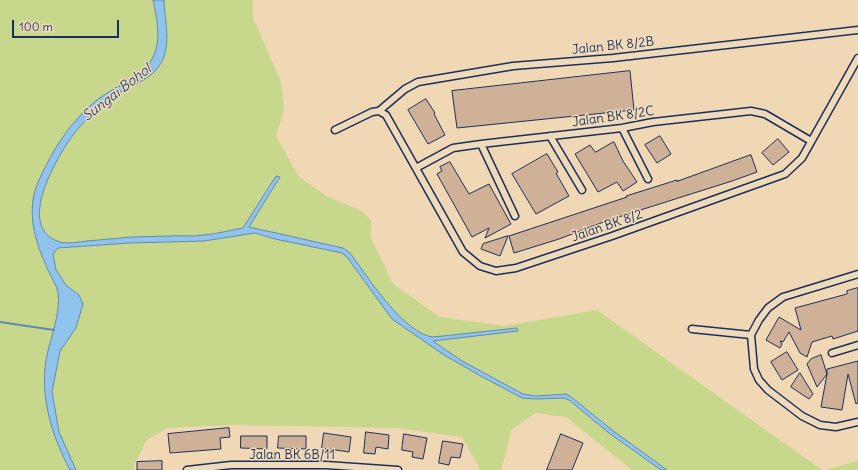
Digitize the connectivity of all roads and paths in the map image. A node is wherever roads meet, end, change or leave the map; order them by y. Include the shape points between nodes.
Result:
1 (858, 30) edge
2 (858, 58) edge
3 (379, 111) junction
4 (622, 128) junction
5 (335, 130) dead end
6 (550, 136) junction
7 (811, 141) junction
8 (481, 144) junction
9 (416, 168) junction
10 (648, 179) dead end
11 (582, 190) dead end
12 (515, 216) dead end
13 (858, 274) edge
14 (692, 329) dead end
15 (751, 335) junction
16 (858, 346) edge
17 (832, 353) dead end
18 (858, 422) edge
19 (326, 467) edge
20 (231, 468) edge
21 (187, 470) edge
22 (398, 470) edge

1 - 3 street, Jalan BK 8/2B via 613,58 513,66 418,82
2 - 7 street, Jalan BK 8/2
3 - 5 street
3 - 9 street, Jalan BK 8/2 via 386,115
4 - 6 street, Jalan BK 8/2C
4 - 7 street, Jalan BK 8/2C via 751,111 765,114
4 - 10 street
6 - 8 street, Jalan BK 8/2C
6 - 11 street
7 - 9 street, Jalan BK 8/2 via 802,158 785,174 612,236 516,268 496,271 480,266 463,252
8 - 9 street, Jalan BK 8/2C via 453,148
8 - 12 street
13 - 15 street via 783,297 768,308 758,320
14 - 15 street
15 - 18 street via 754,369 768,390 802,416 820,425 836,427
16 - 17 street
19 - 20 street, Jalan BK 6B/11
19 - 22 street, Jalan BK 6B/11
20 - 21 street, Jalan BK 6B/11

